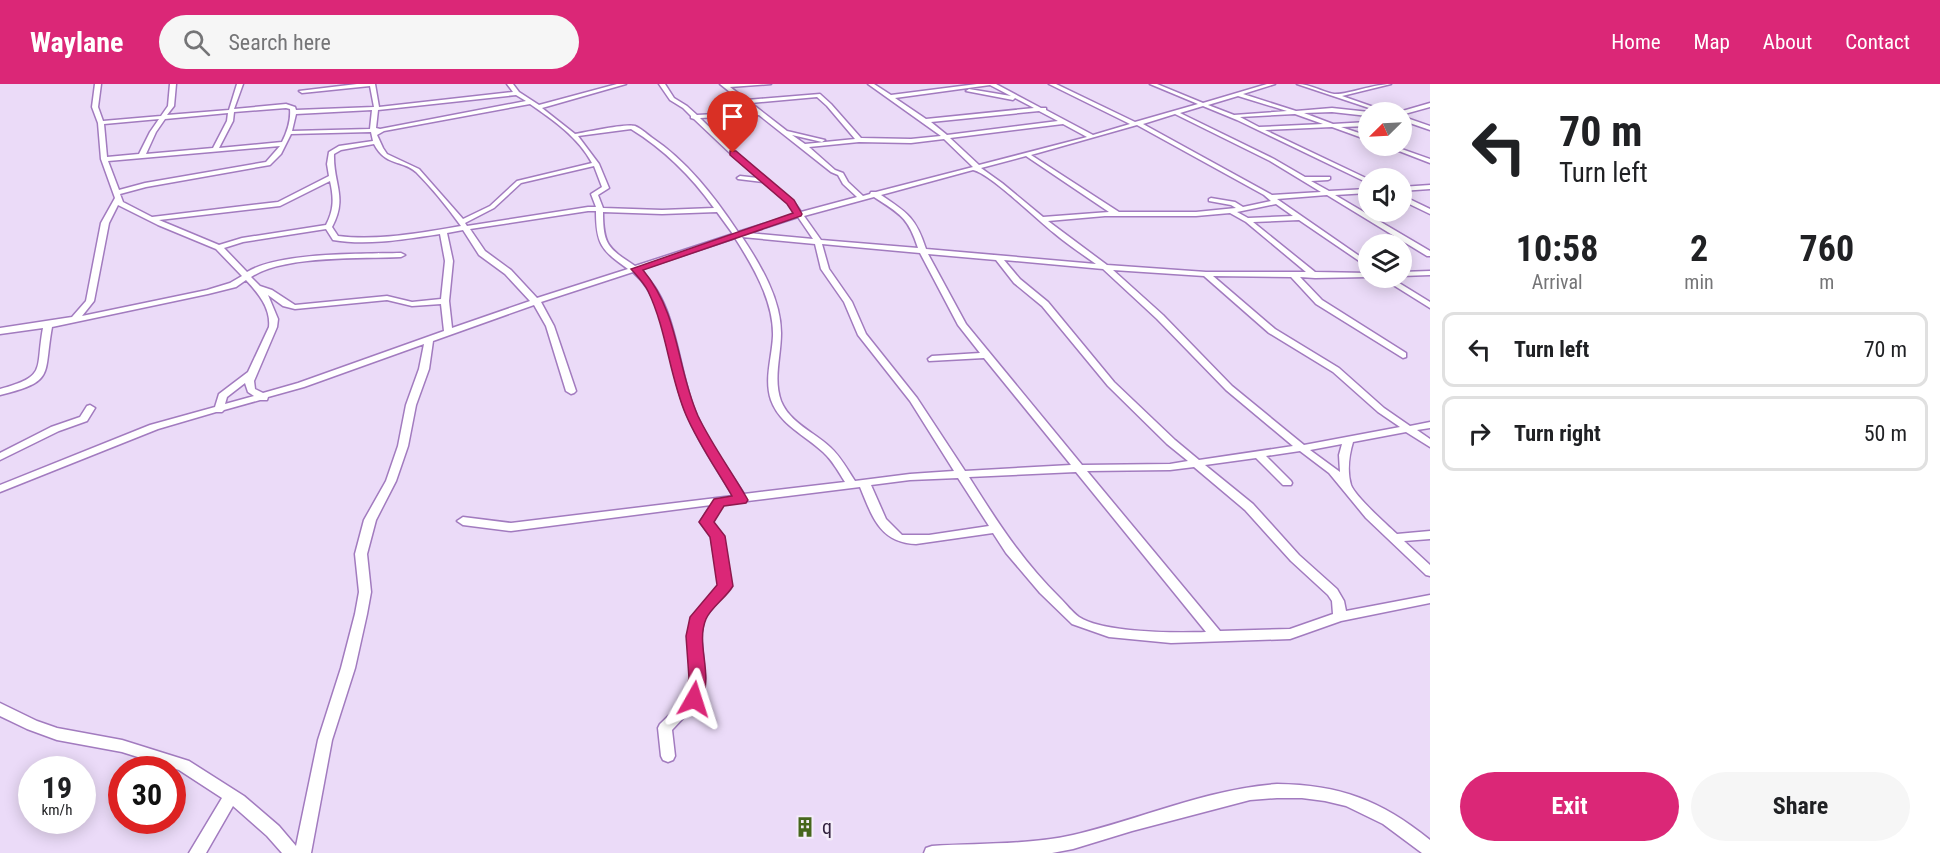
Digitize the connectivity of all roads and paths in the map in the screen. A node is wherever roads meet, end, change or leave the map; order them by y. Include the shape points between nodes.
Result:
1 (98, 84) edge
2 (172, 84) edge
3 (240, 84) edge
4 (372, 84) edge
5 (510, 84) edge
6 (594, 84) edge
7 (623, 84) edge
8 (662, 84) edge
9 (768, 84) edge
10 (871, 84) edge
11 (990, 84) edge
12 (1052, 84) edge
13 (1153, 84) edge
14 (1272, 84) edge
15 (1300, 84) edge
16 (1358, 84) edge
17 (1388, 84) edge
18 (724, 85) edge
19 (302, 87) edge
20 (890, 87) dead end
21 (1374, 88) junction
22 (952, 89) junction
23 (601, 91) junction
24 (884, 92) junction
25 (517, 93) junction
26 (1234, 95) junction
27 (1336, 96) junction
28 (300, 97) dead end
29 (890, 97) junction
30 (451, 100) junction
31 (1028, 101) junction
32 (529, 102) junction
33 (747, 102) junction
34 (1358, 103) edge
35 (1204, 104) junction
36 (1430, 105) edge
37 (538, 107) junction
38 (295, 108) junction
39 (375, 108) junction
40 (1044, 110) junction
41 (1412, 110) edge
42 (232, 111) junction
43 (1295, 111) junction
44 (1174, 112) junction
45 (759, 113) junction
46 (1358, 113) edge
47 (465, 116) junction
48 (1233, 116) junction
49 (164, 117) junction
50 (693, 117) junction
51 (1262, 117) dead end
52 (1240, 119) junction
53 (924, 121) junction
54 (1065, 122) junction
55 (101, 123) junction
56 (1412, 123) edge
57 (1136, 124) junction
58 (1358, 125) edge
59 (1334, 126) junction
60 (1430, 128) edge
61 (1260, 129) junction
62 (783, 131) junction
63 (289, 132) junction
64 (373, 132) junction
65 (1249, 133) dead end
66 (1358, 134) edge
67 (576, 135) junction
68 (946, 136) junction
69 (1092, 137) junction
70 (859, 140) junction
71 (377, 142) junction
72 (831, 143) junction
73 (282, 144) junction
74 (804, 146) junction
75 (216, 148) junction
76 (1026, 154) junction
77 (1412, 154) edge
78 (142, 155) junction
79 (105, 159) junction
80 (1430, 161) edge
81 (596, 164) junction
82 (976, 166) junction
83 (1358, 176) edge
84 (333, 177) junction
85 (740, 178) dead end
86 (1328, 178) dead end
87 (1303, 179) junction
88 (765, 180) junction
89 (1430, 187) edge
90 (1412, 188) edge
91 (1358, 192) edge
92 (873, 193) junction
93 (1327, 194) junction
94 (117, 196) junction
95 (860, 197) junction
96 (1211, 200) dead end
97 (1273, 200) junction
98 (1412, 203) edge
99 (1242, 209) junction
100 (600, 210) junction
101 (717, 210) junction
102 (1231, 211) junction
103 (1430, 212) edge
104 (798, 214) junction
105 (1117, 214) junction
106 (1300, 218) junction
107 (153, 219) junction
108 (1042, 219) junction
109 (1246, 220) junction
110 (464, 225) junction
111 (328, 227) junction
112 (443, 232) junction
113 (736, 235) junction
114 (818, 241) junction
115 (219, 247) junction
116 (922, 252) junction
117 (1430, 254) edge
118 (401, 255) dead end
119 (1358, 258) edge
120 (999, 259) junction
121 (1106, 268) junction
122 (636, 269) junction
123 (1430, 273) edge
124 (1206, 274) junction
125 (1412, 274) edge
126 (1294, 275) junction
127 (1358, 275) edge
128 (1315, 276) junction
129 (248, 277) junction
130 (233, 285) junction
131 (257, 288) junction
132 (1402, 288) edge
133 (445, 301) junction
134 (534, 302) junction
135 (1430, 306) edge
136 (76, 318) junction
137 (48, 325) junction
138 (0, 331) edge
139 (448, 333) junction
140 (429, 339) junction
141 (986, 355) junction
142 (1403, 355) dead end
143 (932, 359) dead end
144 (251, 374) junction
145 (571, 391) dead end
146 (0, 392) edge
147 (264, 398) junction
148 (90, 408) dead end
149 (219, 410) junction
150 (1430, 425) edge
151 (1409, 429) junction
152 (1348, 440) junction
153 (1430, 444) edge
154 (1302, 448) junction
155 (1258, 454) junction
156 (0, 457) edge
157 (1197, 464) junction
158 (1080, 468) junction
159 (964, 475) junction
160 (864, 482) junction
161 (851, 483) junction
162 (1287, 483) dead end
163 (1346, 486) junction
164 (0, 489) edge
165 (741, 500) junction
166 (719, 502) junction
167 (463, 521) dead end
168 (996, 529) junction
169 (1430, 535) edge
170 (1393, 537) junction
171 (1430, 572) edge
172 (1430, 599) edge
173 (1340, 617) junction
174 (1217, 637) junction
175 (0, 709) edge
176 (668, 756) dead end
177 (231, 796) junction
178 (1430, 850) edge
179 (197, 853) edge
180 (292, 853) edge
181 (303, 853) edge
182 (932, 853) edge

1 - 55 street via 95,107
2 - 49 street via 171,106
3 - 42 street
4 - 19 street
4 - 39 street
5 - 25 street
6 - 23 street
7 - 23 street
8 - 50 street
9 - 18 street
10 - 24 street
11 - 22 street
11 - 31 street
12 - 57 street
13 - 35 street
14 - 26 street
15 - 27 street
16 - 21 street
17 - 21 street
18 - 33 street
19 - 28 street
20 - 24 street
21 - 27 street
22 - 29 street
22 - 31 street
23 - 37 street
24 - 29 street
25 - 30 street
25 - 32 street
26 - 35 street
26 - 43 street
27 - 34 street
29 - 53 street
30 - 39 street
30 - 47 street
31 - 40 street
32 - 37 street
32 - 47 street
33 - 45 street
33 - 70 street via 818,95
35 - 44 street
35 - 48 street
36 - 41 street
37 - 67 street
38 - 39 street
38 - 42 street
38 - 63 street
39 - 64 street
40 - 53 street
40 - 54 street
42 - 49 street
42 - 75 street
43 - 46 street
43 - 48 street
43 - 59 street
44 - 57 street
44 - 87 street
45 - 50 street
45 - 62 street
47 - 64 street
48 - 52 street
49 - 55 street
49 - 78 street
50 - 88 street
51 - 52 street
52 - 61 street
53 - 68 street
54 - 68 street
54 - 69 street
55 - 79 street
56 - 60 street
57 - 69 street
57 - 97 street
58 - 59 street
59 - 61 street
59 - 66 street
61 - 65 street
61 - 83 street
62 - 72 street
62 - 74 street
63 - 64 street
63 - 73 street
64 - 71 street
67 - 81 street
67 - 101 street via 634,128 683,166
68 - 70 street via 904,141
68 - 82 street
69 - 76 street
70 - 72 street
71 - 84 street via 332,151
71 - 110 street via 385,156 417,170
72 - 74 street
73 - 75 street
73 - 94 street via 272,162 263,166 145,185
74 - 95 street via 841,174
75 - 78 street
76 - 82 street
76 - 105 street
77 - 80 street
78 - 79 street
79 - 94 street
81 - 100 street via 606,188 594,195
81 - 110 street via 519,182 492,207
82 - 92 street
82 - 108 street
84 - 107 street via 280,204
84 - 111 street via 339,198 337,213
85 - 88 street
86 - 87 street
87 - 93 street
88 - 104 street via 791,202
89 - 90 street
91 - 93 street
92 - 95 street
92 - 116 street via 905,214 916,230
93 - 97 street
93 - 117 street
94 - 107 street via 122,205
94 - 136 street via 105,224 90,301
95 - 104 street
96 - 99 street via 1233,203
97 - 99 street
97 - 106 street
98 - 103 street
99 - 102 street
100 - 101 street
100 - 110 street
100 - 122 street via 600,235 604,243 619,260
101 - 113 street
102 - 105 street
102 - 109 street
104 - 113 street
104 - 114 street
105 - 108 street
106 - 109 street
106 - 119 street
107 - 115 street
108 - 121 street
109 - 128 street
110 - 112 street
110 - 134 street via 482,253 518,282
111 - 112 street via 340,240
111 - 115 street
112 - 133 street via 449,261
113 - 114 street
113 - 122 street
113 - 161 street via 756,267 774,314 777,350 772,372 778,405 834,456
114 - 116 street
114 - 159 street via 825,269 848,302 862,335 914,400
115 - 129 street
116 - 120 street
116 - 141 street via 962,326
118 - 129 street via 307,259 259,268
120 - 121 street
120 - 157 street via 1052,312 1111,384
121 - 124 street
121 - 154 street via 1229,388
122 - 134 street
122 - 165 street via 658,302 692,417
123 - 125 street
124 - 126 street
124 - 151 street via 1272,332 1336,370
126 - 128 street
126 - 142 street via 1326,307
127 - 128 street
129 - 130 street
129 - 131 street
130 - 131 street
130 - 136 street
131 - 133 street via 272,292 295,307 387,298 412,304
131 - 144 street via 265,296 274,319
132 - 135 street
133 - 139 street
134 - 139 street
134 - 145 street via 550,326
136 - 137 street
137 - 138 street
137 - 146 street via 41,374 27,385
139 - 140 street
140 - 147 street
140 - 181 street via 403,446 391,481 370,520 361,554 365,592 361,614 325,740
141 - 143 street
141 - 158 street
144 - 147 street via 251,390
144 - 149 street via 226,393
147 - 149 street
148 - 156 street via 84,418
149 - 164 street via 154,427
150 - 151 street
151 - 152 street
151 - 153 street
152 - 154 street
152 - 163 street via 1344,455
154 - 155 street
154 - 163 street
155 - 157 street
155 - 162 street
157 - 158 street
157 - 173 street via 1249,507 1295,558 1333,592
158 - 159 street
158 - 174 street
159 - 160 street
159 - 168 street
160 - 161 street
160 - 168 street via 880,518 898,538 916,540
161 - 165 street
163 - 170 street
165 - 166 street
166 - 167 street via 511,527
166 - 176 street via 706,522 717,536 725,586 698,617 694,699 665,728
168 - 174 street via 1044,590 1076,621 1109,632 1171,638
169 - 170 street
170 - 171 street
172 - 173 street
173 - 174 street via 1290,634
175 - 177 street via 57,734 184,765
177 - 179 street
177 - 180 street via 273,831
178 - 182 street via 1374,809 1353,800 1335,794 1271,791 1251,793 1073,842

